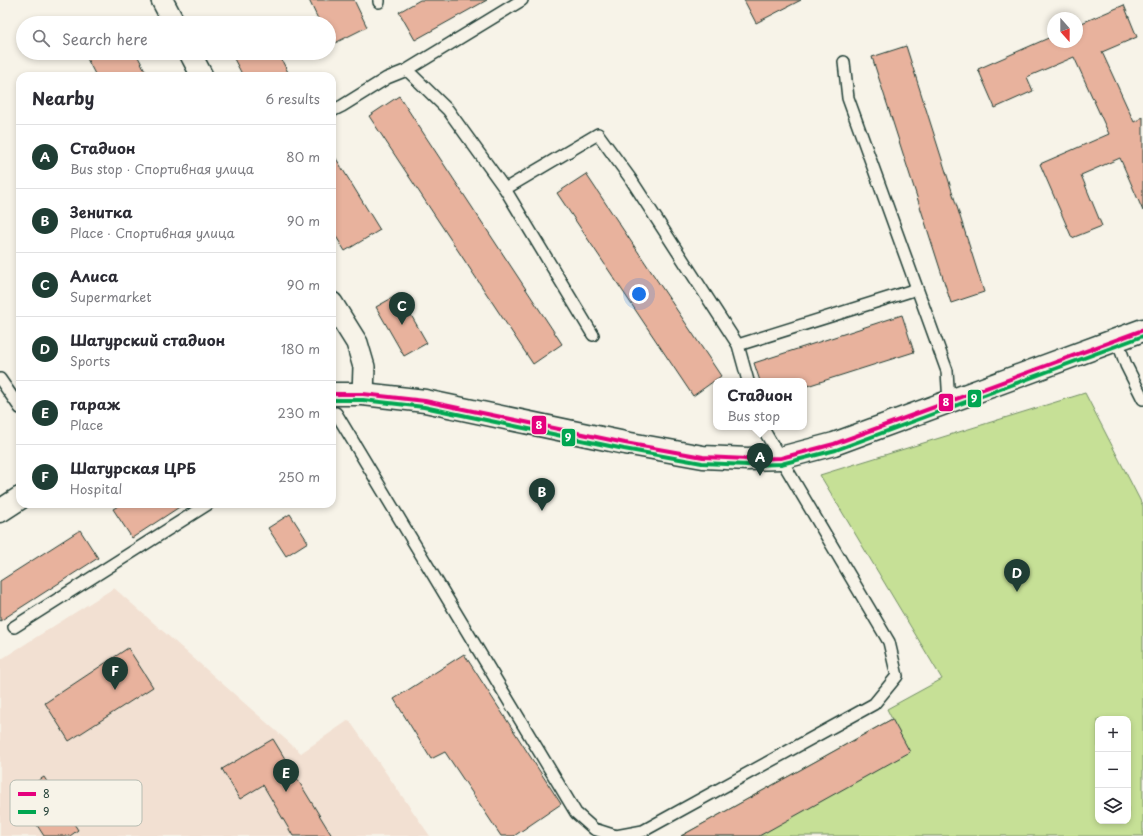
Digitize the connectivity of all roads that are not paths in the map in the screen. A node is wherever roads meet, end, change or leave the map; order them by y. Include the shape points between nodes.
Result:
1 (162, 0) edge
2 (522, 0) edge
3 (170, 16) edge
4 (194, 60) edge
5 (844, 62) dead end
6 (407, 70) junction
7 (200, 72) edge
8 (336, 109) edge
9 (505, 190) junction
10 (917, 289) junction
11 (336, 309) edge
12 (1143, 330) edge
13 (593, 335) dead end
14 (1117, 340) junction
15 (738, 345) junction
16 (747, 378) edge
17 (0, 379) edge
18 (363, 394) junction
19 (1143, 398) edge
20 (16, 402) edge
21 (336, 402) edge
22 (949, 403) junction
23 (336, 406) edge
24 (764, 430) edge
25 (781, 458) junction
26 (16, 501) edge
27 (202, 508) edge
28 (0, 511) edge
29 (14, 627) dead end
30 (616, 836) edge

1 - 3 street
2 - 6 lane
4 - 7 street
5 - 10 lane via 848,98
6 - 8 lane via 387,78
6 - 9 lane via 448,110
9 - 13 lane
9 - 15 lane via 598,134 630,178
10 - 15 lane
10 - 22 lane via 947,371
11 - 18 street via 357,343 364,368
12 - 14 street
14 - 19 lane via 1126,365
14 - 22 street
15 - 16 lane
17 - 20 lane
18 - 21 street
18 - 25 street via 425,401 703,457 748,460
22 - 25 street via 834,444
23 - 30 lane via 576,813 594,829
24 - 25 lane
25 - 30 lane via 889,642 897,676 874,704 643,831
26 - 28 street
27 - 29 lane

